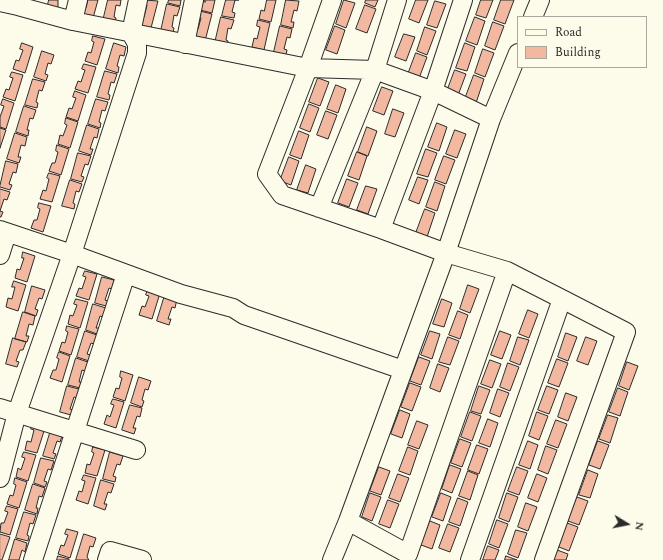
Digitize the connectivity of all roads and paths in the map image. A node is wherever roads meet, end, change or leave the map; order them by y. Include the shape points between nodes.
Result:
1 (78, 0) edge
2 (138, 0) edge
3 (194, 0) edge
4 (332, 0) edge
5 (397, 0) edge
6 (463, 0) edge
7 (540, 0) edge
8 (0, 2) edge
9 (18, 3) edge
10 (533, 16) edge
11 (73, 21) junction
12 (131, 33) junction
13 (184, 44) junction
14 (517, 55) edge
15 (308, 68) junction
16 (374, 70) junction
17 (433, 91) junction
18 (491, 119) junction
19 (319, 208) junction
20 (381, 229) junction
21 (4, 232) edge
22 (72, 254) junction
23 (446, 254) junction
24 (0, 255) edge
25 (507, 271) junction
26 (126, 274) junction
27 (562, 299) junction
28 (403, 370) junction
29 (8, 410) edge
30 (76, 431) junction
31 (136, 450) dead end
32 (0, 478) edge
33 (348, 521) junction
34 (416, 557) edge
35 (33, 560) edge
36 (107, 560) edge
37 (142, 560) edge
38 (332, 560) edge
39 (470, 560) edge
40 (544, 560) edge

1 - 11 street
2 - 12 street
3 - 13 street
4 - 15 street
5 - 16 street
6 - 17 street
7 - 10 street
8 - 9 street
9 - 11 street
11 - 12 street
12 - 13 street
12 - 22 street via 137,44 137,53
13 - 15 street
14 - 18 street
15 - 16 street
15 - 19 street via 267,174 282,195
16 - 17 street
16 - 19 street
17 - 18 street
17 - 20 street
18 - 23 street
19 - 20 street
20 - 23 street
21 - 22 street
21 - 24 street
22 - 26 street
22 - 29 street
23 - 25 street
23 - 28 street
25 - 27 street
25 - 34 street
26 - 28 street via 181,294 232,308 244,315
26 - 30 street
27 - 39 street
27 - 40 street via 626,332
28 - 33 street
29 - 30 street
29 - 32 street
30 - 31 street
30 - 35 street
33 - 34 street
33 - 38 street
36 - 37 street via 110,551

